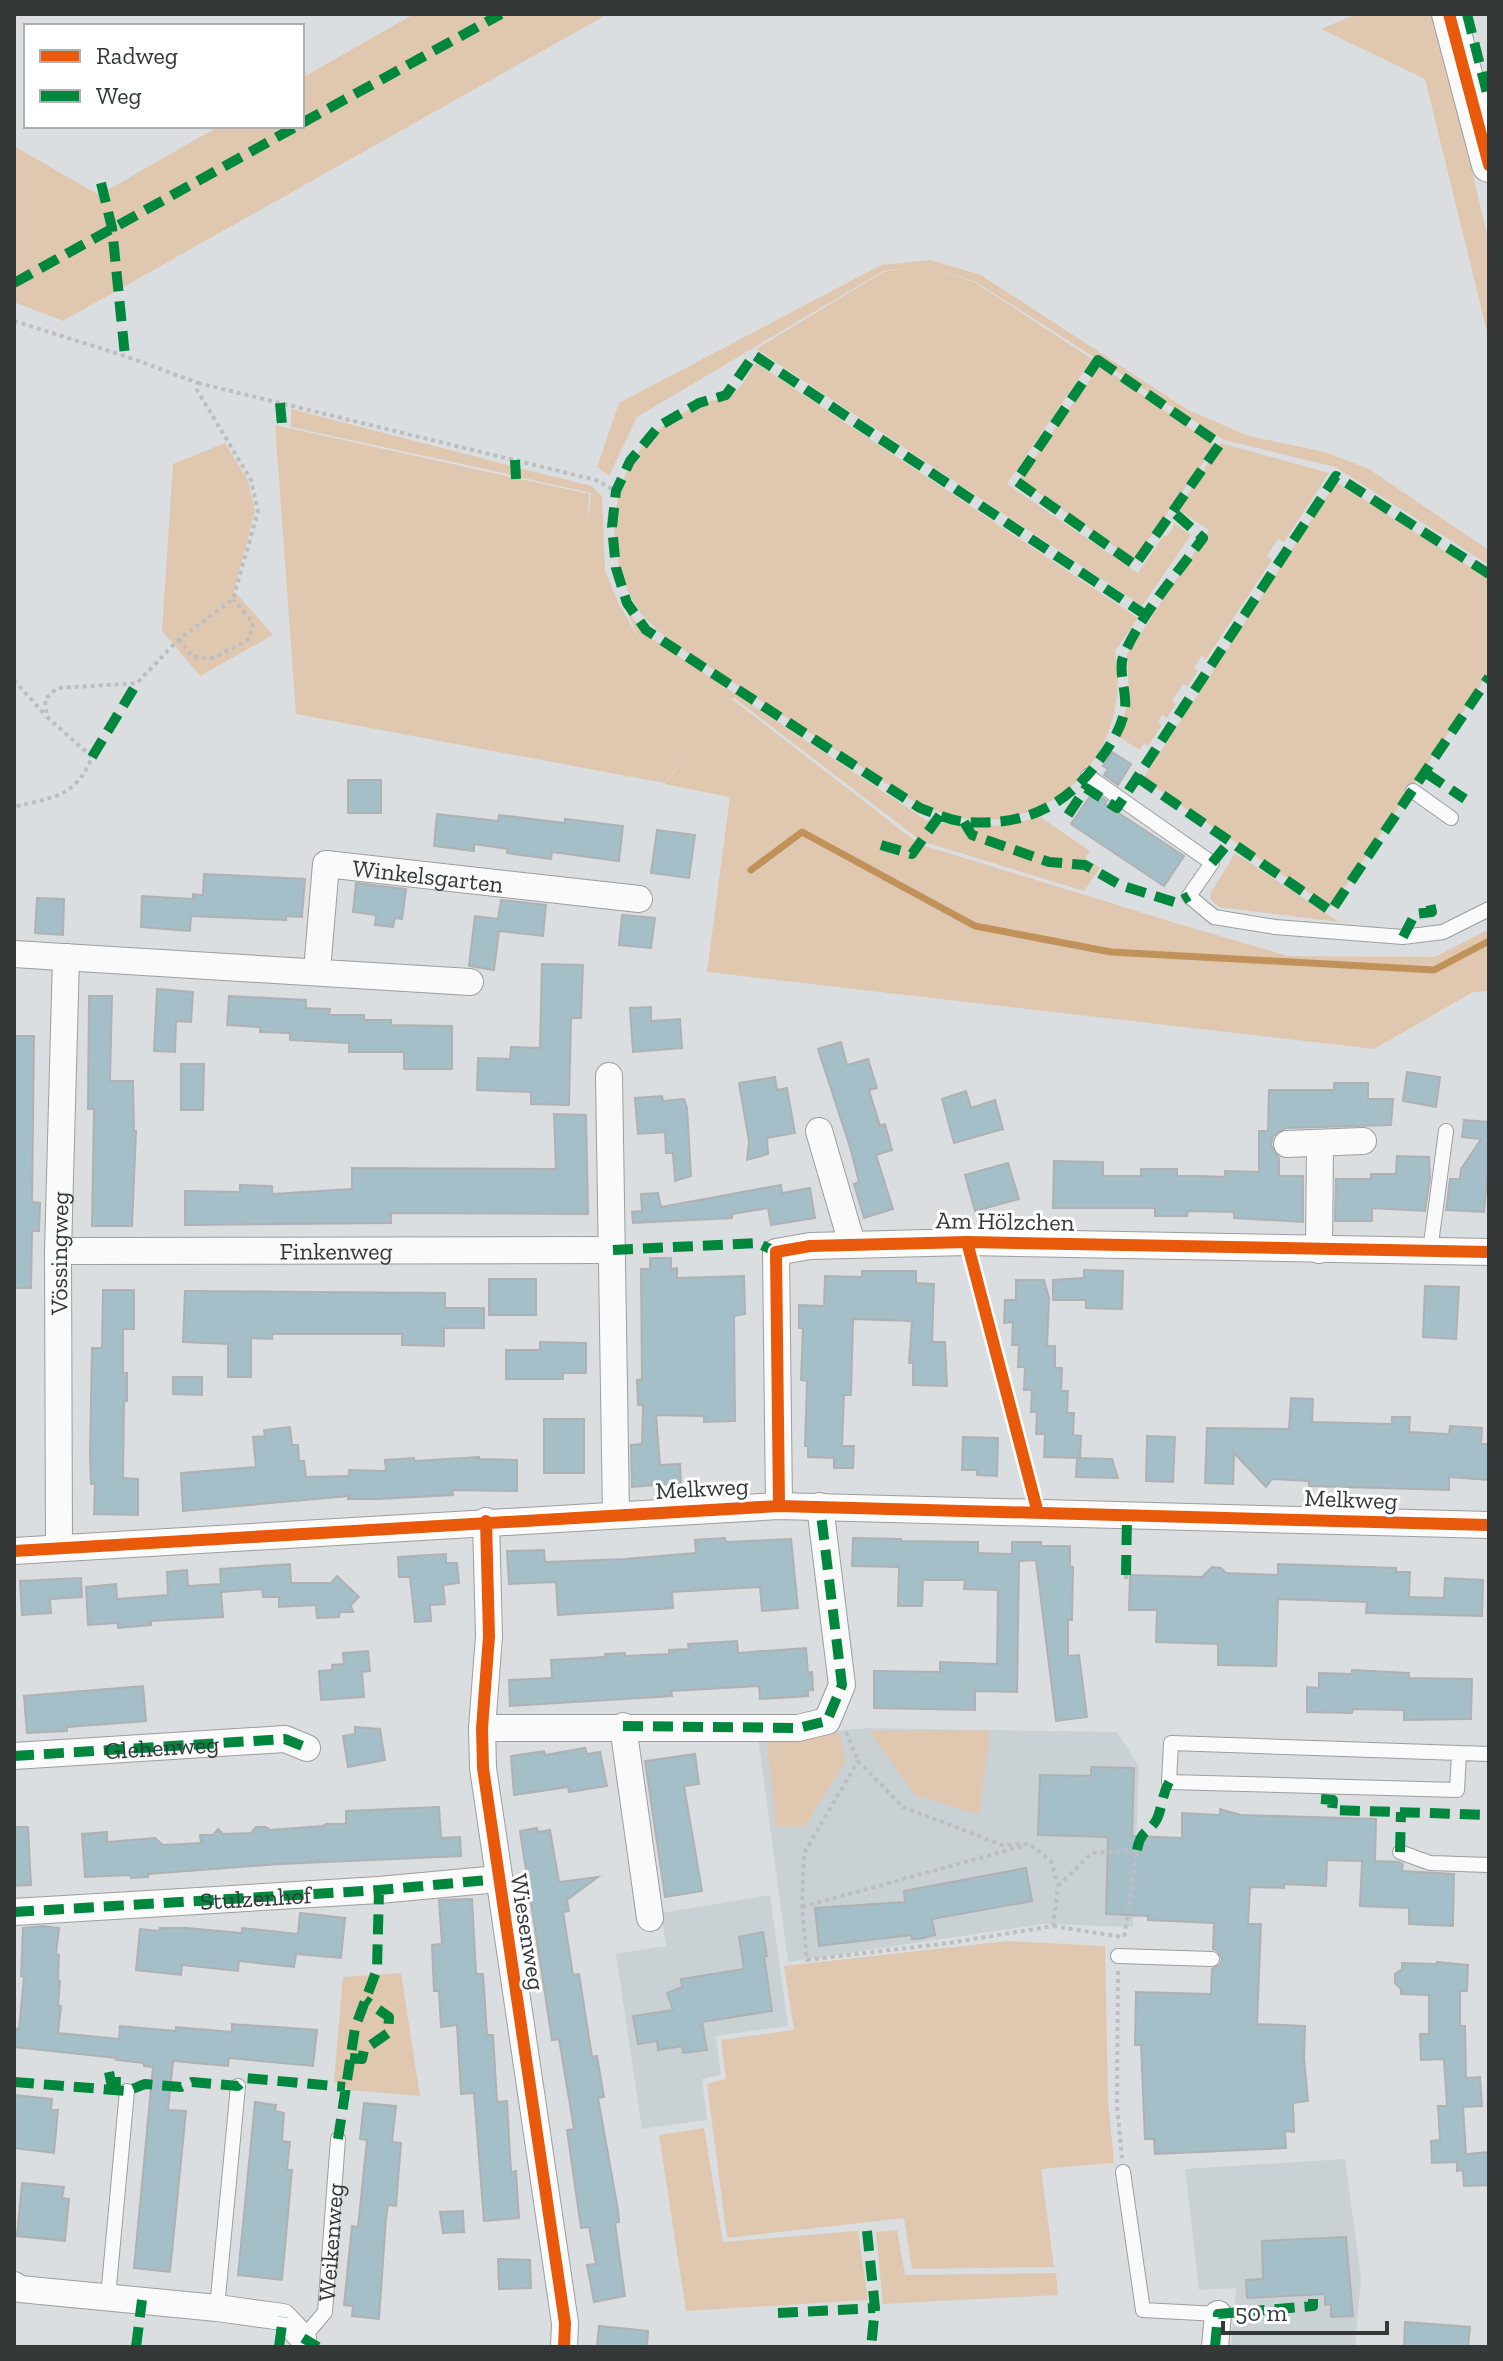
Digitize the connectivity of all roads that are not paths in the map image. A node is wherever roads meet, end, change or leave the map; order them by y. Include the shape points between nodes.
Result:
1 (1449, 14) edge
2 (1489, 165) edge
3 (1088, 776) dead end
4 (1413, 791) dead end
5 (1451, 818) dead end
6 (639, 899) dead end
7 (1489, 909) edge
8 (14, 954) edge
9 (66, 957) junction
10 (317, 971) junction
11 (470, 982) dead end
12 (609, 1076) dead end
13 (819, 1131) dead end
14 (1446, 1131) dead end
15 (1363, 1141) dead end
16 (1320, 1143) junction
17 (1287, 1144) dead end
18 (852, 1244) junction
19 (613, 1250) junction
20 (1319, 1250) junction
21 (58, 1251) junction
22 (1430, 1251) junction
23 (1489, 1252) edge
24 (779, 1506) junction
25 (820, 1506) junction
26 (616, 1514) junction
27 (486, 1521) junction
28 (1489, 1525) edge
29 (59, 1547) junction
30 (14, 1551) edge
31 (623, 1726) junction
32 (482, 1728) junction
33 (307, 1748) dead end
34 (1459, 1753) junction
35 (1489, 1754) edge
36 (14, 1756) edge
37 (1400, 1852) dead end
38 (1489, 1865) edge
39 (498, 1879) junction
40 (14, 1912) edge
41 (650, 1918) dead end
42 (1118, 1956) road end
43 (1212, 1959) dead end
44 (238, 2086) dead end
45 (127, 2091) dead end
46 (338, 2139) dead end
47 (1123, 2172) road end
48 (14, 2285) edge
49 (108, 2297) junction
50 (217, 2308) junction
51 (1218, 2314) joint
52 (303, 2338) joint
53 (564, 2347) edge
54 (1215, 2347) edge

1 - 2 street
3 - 7 lane via 1212,863 1189,896 1214,917 1403,937 1443,932
4 - 5 lane
6 - 10 street, Winkelsgarten via 326,864
8 - 9 street
9 - 10 street
9 - 21 street, Vössingweg
10 - 11 street
12 - 19 street
13 - 18 street
14 - 22 lane
15 - 16 street
16 - 17 street
16 - 20 street
18 - 20 street, Am Hölzchen
18 - 24 street, Am Hölzchen via 776,1252
19 - 21 street, Finkenweg
19 - 26 street
20 - 22 street, Am Hölzchen
21 - 29 street, Vössingweg
22 - 23 street, Am Hölzchen
24 - 25 street, Melkweg
24 - 26 street, Melkweg
25 - 28 street, Melkweg
25 - 31 street via 842,1685 827,1721 798,1728
26 - 27 street, Melkweg
27 - 29 street, Melkweg
27 - 32 street, Wiesenweg via 489,1636
29 - 30 street, Melkweg
31 - 32 street
31 - 41 street
32 - 39 street, Wiesenweg
33 - 36 street, Glehenweg via 285,1739
34 - 34 lane via 1171,1743 1169,1782 1457,1790
34 - 35 lane
37 - 38 lane via 1430,1863
39 - 40 street, Stulzenhof
39 - 53 street, Wiesenweg via 565,2323
42 - 43 lane
44 - 50 lane
45 - 49 lane
46 - 52 lane, Weikenweg via 325,2312
47 - 51 lane via 1143,2310
48 - 49 street, Weikenweg
49 - 50 street, Weikenweg
50 - 52 street, Weikenweg via 283,2317
51 - 54 street

